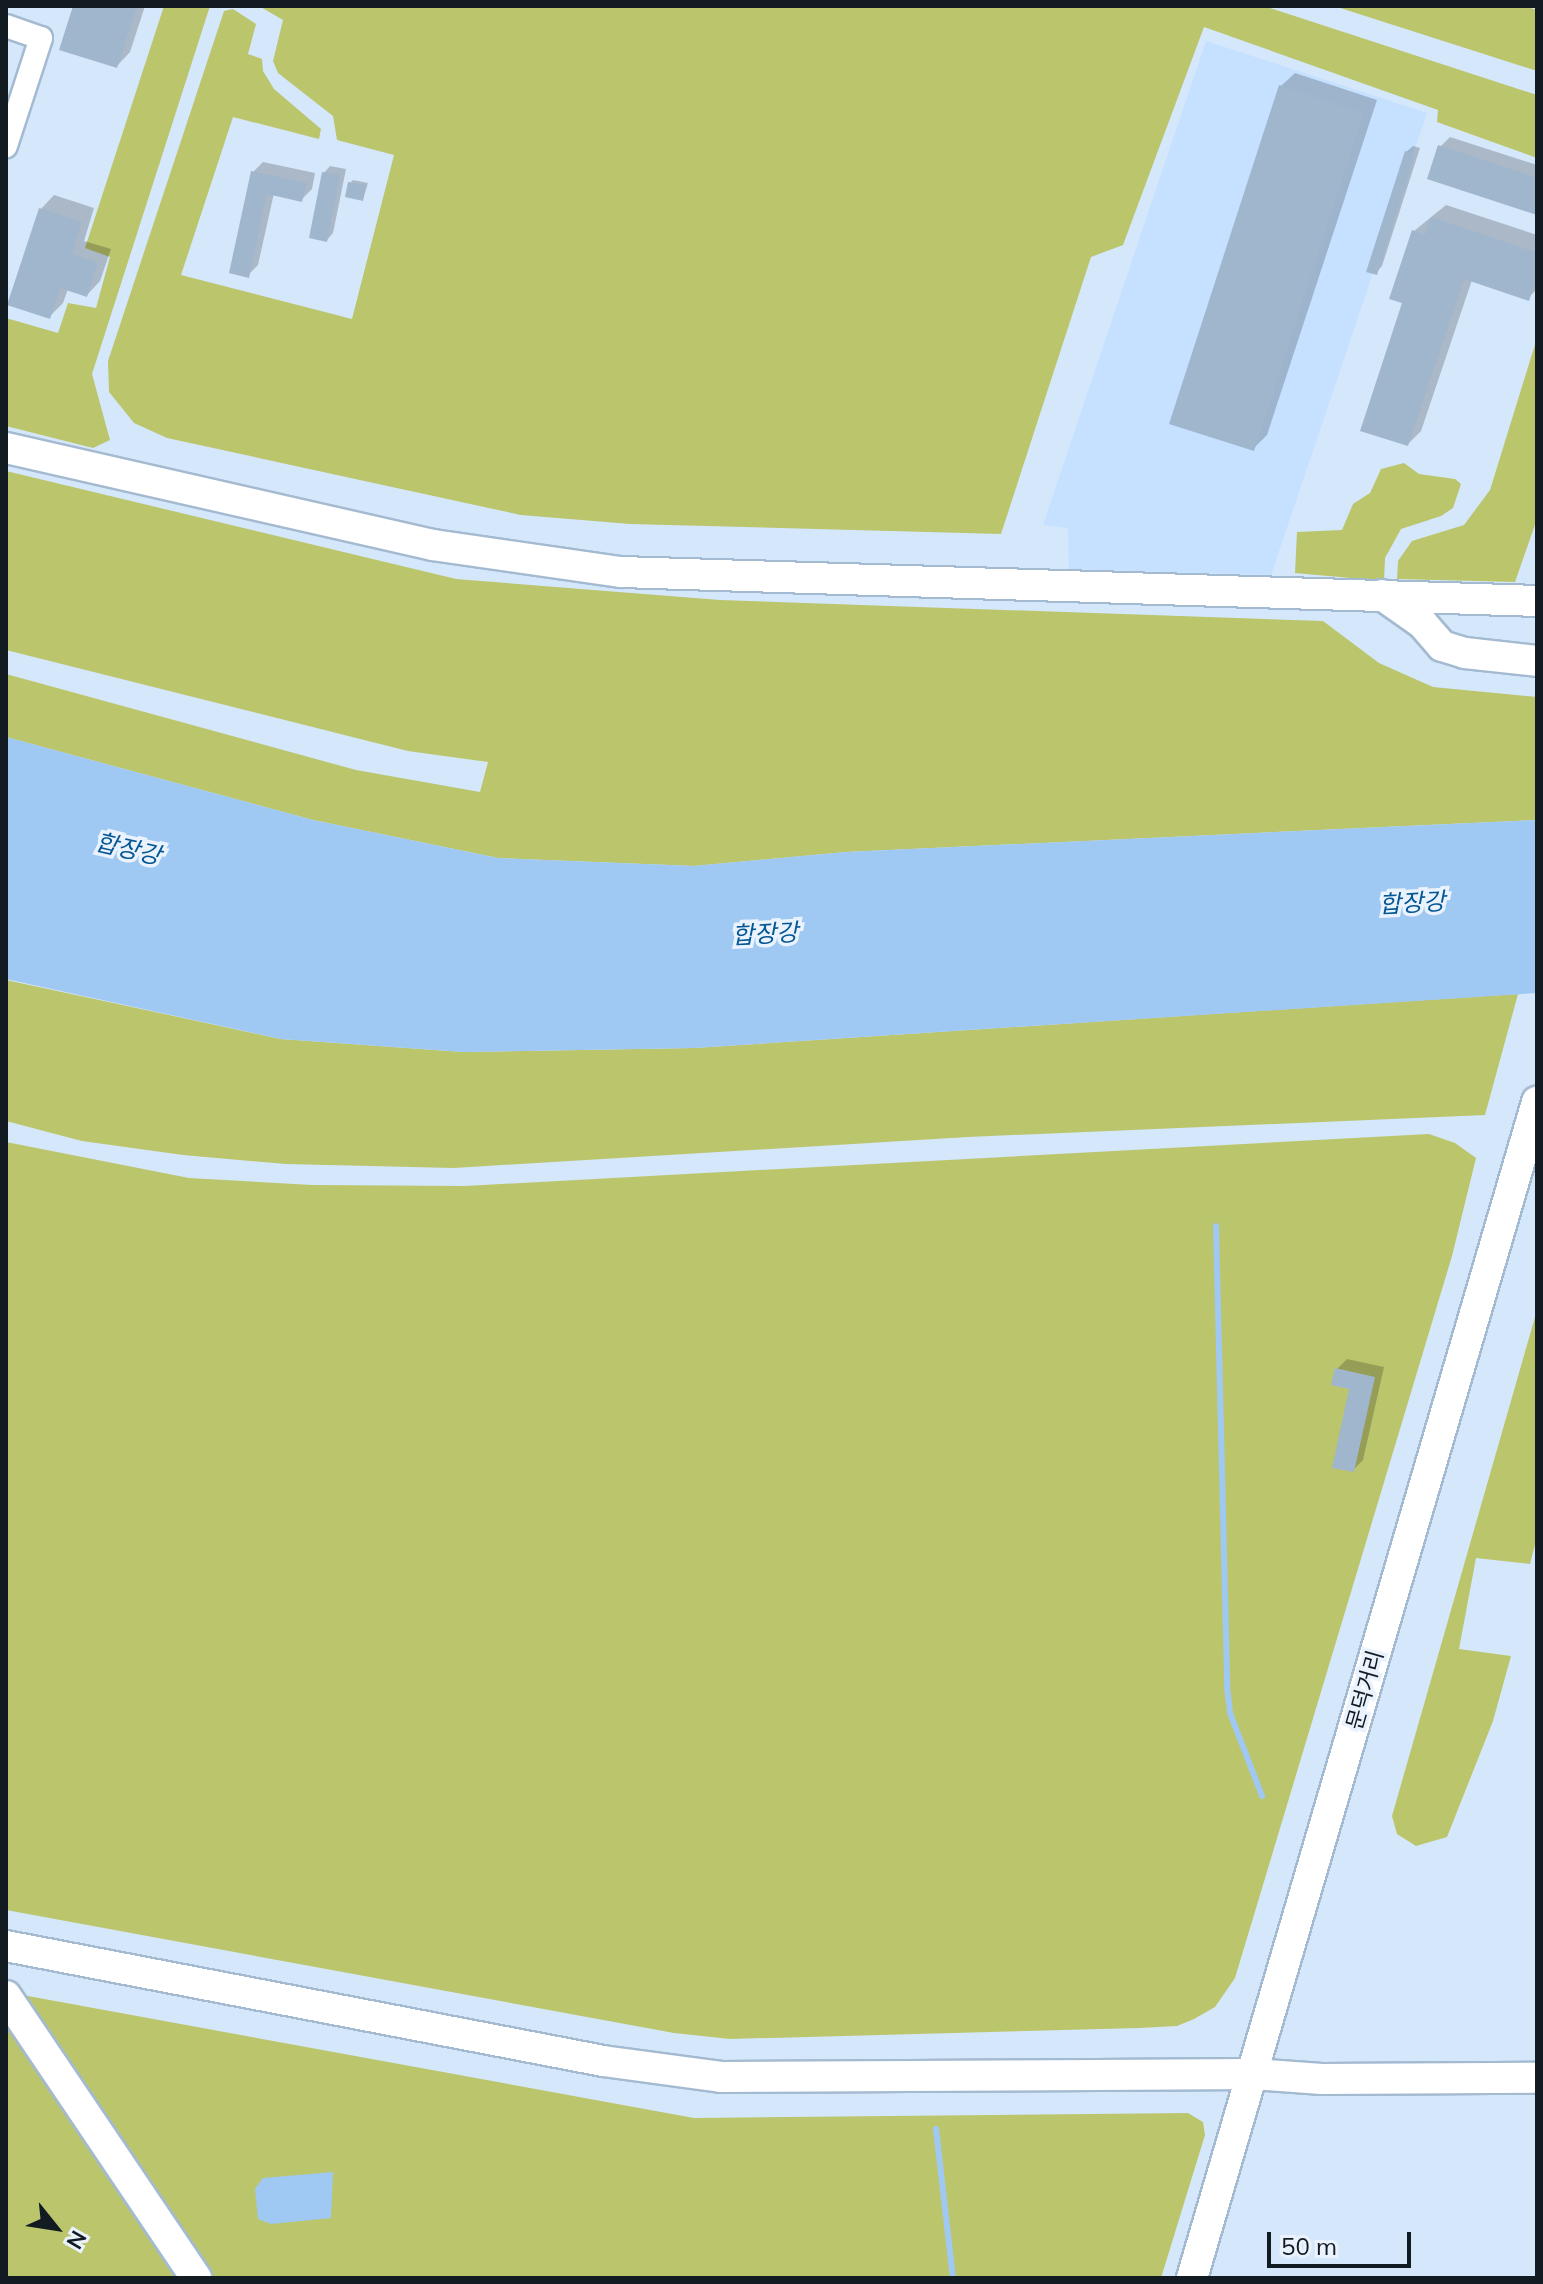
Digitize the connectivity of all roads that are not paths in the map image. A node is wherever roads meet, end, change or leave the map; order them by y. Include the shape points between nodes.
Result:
1 (6, 26) edge
2 (6, 146) edge
3 (6, 448) edge
4 (1382, 595) junction
5 (1537, 601) edge
6 (1537, 661) edge
7 (1535, 1108) edge
8 (6, 1946) edge
9 (6, 1996) edge
10 (1253, 2074) junction
11 (1537, 2078) edge
12 (196, 2278) edge
13 (1192, 2278) edge

1 - 2 street via 41,38
3 - 4 street via 433,545 621,572
4 - 5 street
4 - 6 street via 1422,623 1442,646
7 - 10 street, 문덕거리
8 - 10 street via 603,2061 721,2077
9 - 12 street
10 - 11 street via 1322,2079
10 - 13 street, 문덕거리

